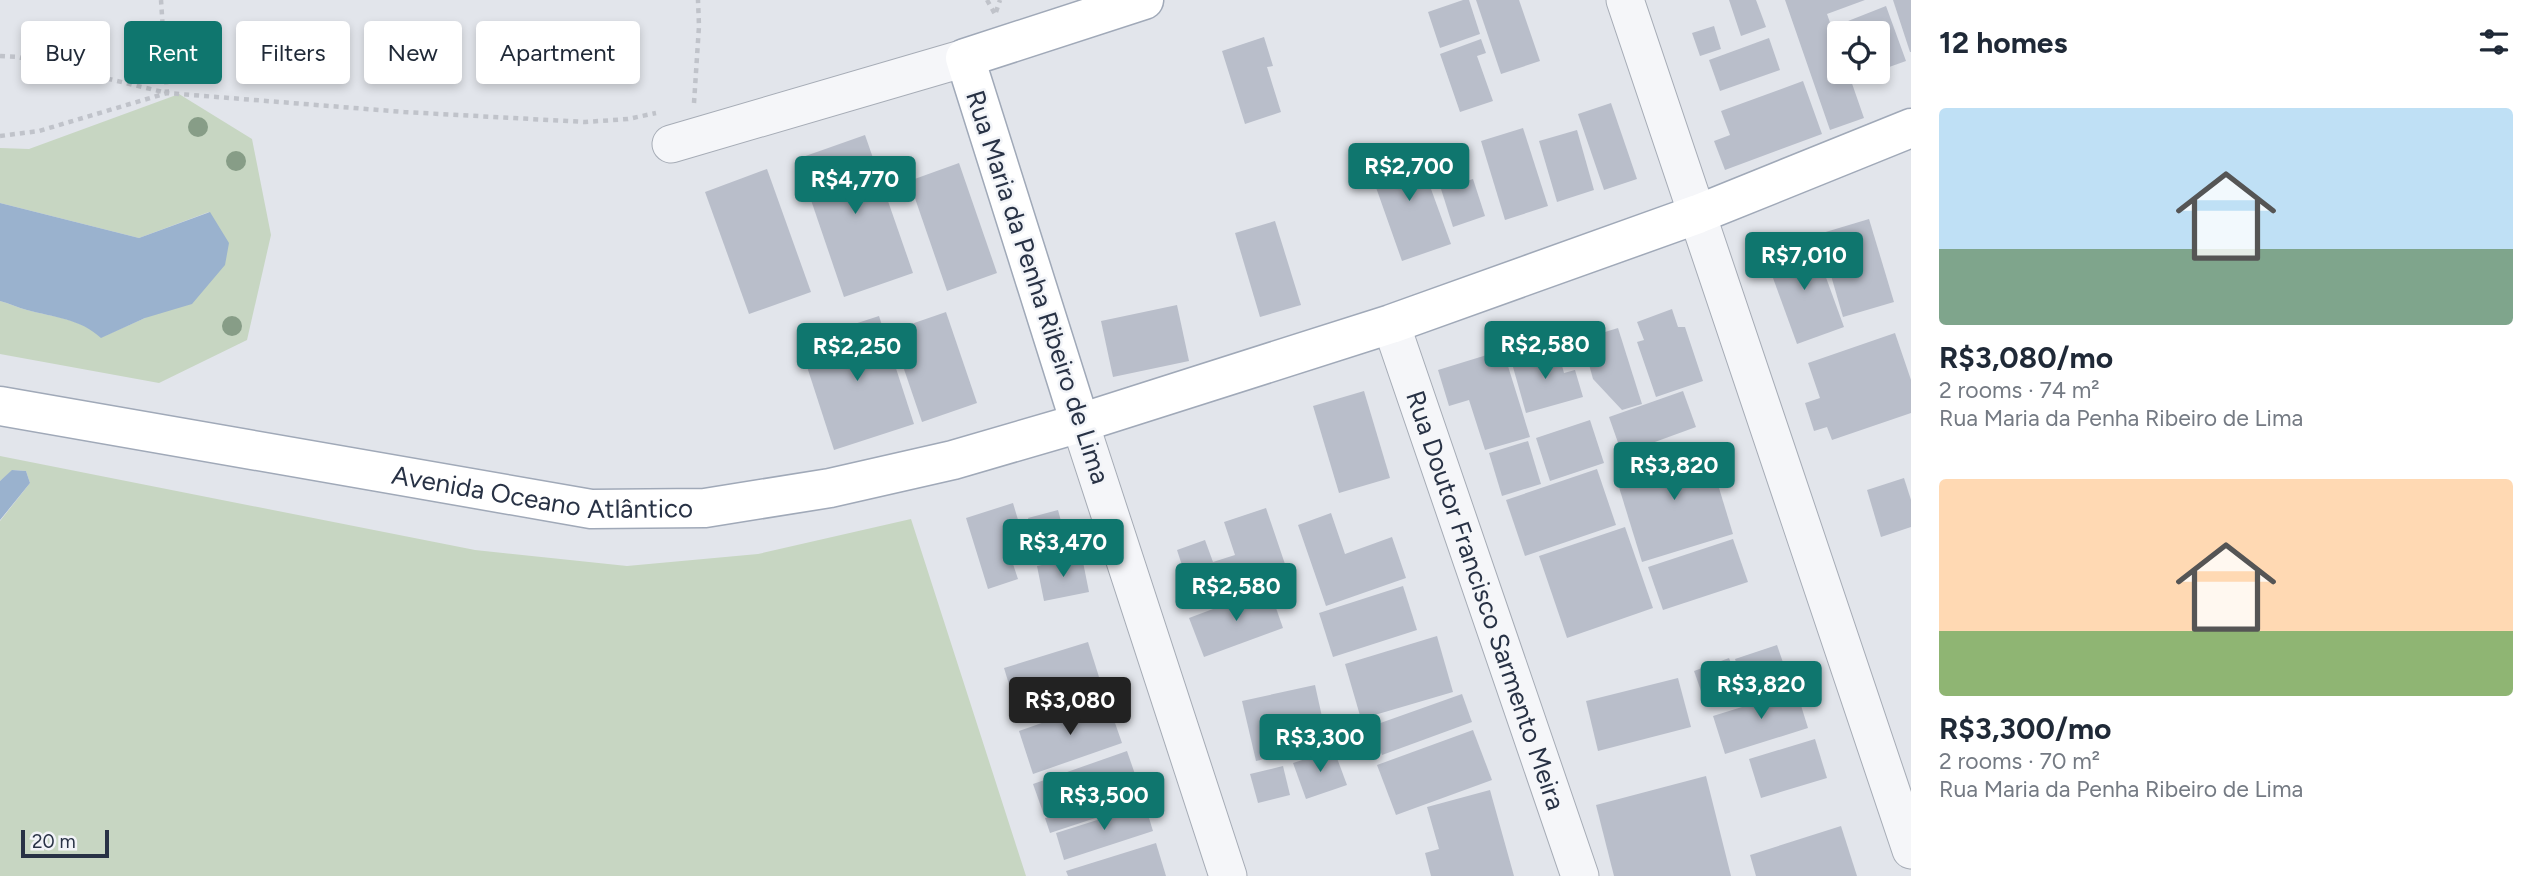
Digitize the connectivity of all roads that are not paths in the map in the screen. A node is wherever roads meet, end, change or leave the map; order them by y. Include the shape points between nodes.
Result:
1 (1144, 0) edge
2 (1625, 0) edge
3 (965, 58) junction
4 (667, 128) road end
5 (1911, 128) edge
6 (1698, 214) junction
7 (1391, 324) junction
8 (0, 406) edge
9 (1080, 422) junction
10 (1911, 850) edge
11 (1228, 876) edge
12 (1580, 876) edge

1 - 3 main road
2 - 6 street
3 - 4 street via 695,114
3 - 9 main road, Rua Maria da Penha Ribeiro de Lima
5 - 6 main road, Avenida Oceano Atlântico
6 - 7 main road, Avenida Oceano Atlântico
6 - 10 street
7 - 9 main road, Avenida Oceano Atlântico
7 - 12 street, Rua Doutor Francisco Sarmento Meira
8 - 9 main road, Avenida Oceano Atlântico via 591,509 705,508 830,488 953,460
9 - 11 street, Rua Maria da Penha Ribeiro de Lima

